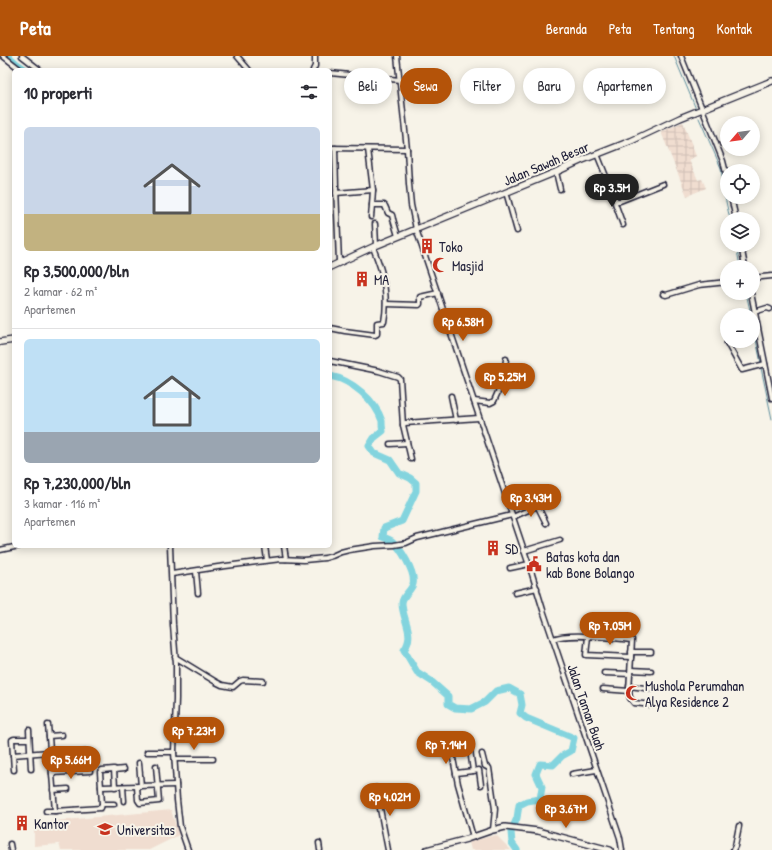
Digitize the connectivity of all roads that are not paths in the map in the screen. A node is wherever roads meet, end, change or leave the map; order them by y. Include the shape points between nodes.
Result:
1 (3, 56) edge
2 (22, 56) edge
3 (237, 56) edge
4 (315, 56) edge
5 (397, 56) edge
6 (680, 56) edge
7 (18, 68) edge
8 (37, 68) edge
9 (247, 68) edge
10 (314, 68) edge
11 (332, 73) edge
12 (400, 80) joint
13 (772, 81) edge
14 (402, 104) edge
15 (702, 110) junction
16 (332, 148) edge
17 (368, 149) junction
18 (407, 149) junction
19 (597, 154) junction
20 (724, 164) edge
21 (556, 172) junction
22 (663, 184) dead end
23 (560, 189) dead end
24 (373, 190) junction
25 (506, 192) junction
26 (336, 193) junction
27 (616, 201) junction
28 (372, 205) junction
29 (371, 217) dead end
30 (375, 224) dead end
31 (623, 225) dead end
32 (416, 229) junction
33 (517, 230) dead end
34 (398, 236) junction
35 (374, 246) junction
36 (339, 262) junction
37 (332, 266) edge
38 (772, 276) edge
39 (760, 277) edge
40 (720, 283) edge
41 (438, 293) junction
42 (663, 294) dead end
43 (386, 304) junction
44 (770, 309) dead end
45 (760, 310) edge
46 (332, 328) edge
47 (12, 340) edge
48 (760, 340) edge
49 (0, 342) edge
50 (729, 348) edge
51 (506, 359) dead end
52 (332, 360) edge
53 (765, 364) junction
54 (451, 396) dead end
55 (772, 398) edge
56 (474, 401) junction
57 (480, 418) junction
58 (456, 420) junction
59 (403, 425) junction
60 (407, 443) junction
61 (390, 444) dead end
62 (411, 459) dead end
63 (513, 516) junction
64 (546, 523) dead end
65 (560, 540) dead end
66 (12, 547) edge
67 (170, 548) edge
68 (265, 548) edge
69 (284, 548) edge
70 (0, 550) edge
71 (524, 551) junction
72 (286, 559) junction
73 (267, 560) junction
74 (528, 564) junction
75 (510, 568) dead end
76 (196, 571) junction
77 (172, 574) junction
78 (537, 588) junction
79 (198, 593) dead end
80 (515, 594) dead end
81 (588, 637) junction
82 (553, 639) junction
83 (631, 652) junction
84 (652, 652) dead end
85 (175, 657) junction
86 (631, 658) junction
87 (651, 671) dead end
88 (631, 672) junction
89 (604, 673) dead end
90 (263, 681) dead end
91 (604, 689) dead end
92 (629, 689) junction
93 (653, 689) dead end
94 (652, 705) dead end
95 (48, 725) dead end
96 (29, 730) dead end
97 (62, 735) dead end
98 (49, 736) junction
99 (29, 739) junction
100 (470, 750) dead end
101 (88, 752) dead end
102 (147, 752) dead end
103 (174, 752) junction
104 (50, 753) junction
105 (452, 753) dead end
106 (30, 754) junction
107 (482, 754) dead end
108 (13, 755) junction
109 (175, 759) junction
110 (213, 759) dead end
111 (139, 763) dead end
112 (156, 766) dead end
113 (31, 769) dead end
114 (14, 770) dead end
115 (90, 770) dead end
116 (114, 770) junction
117 (124, 770) dead end
118 (596, 770) junction
119 (473, 771) junction
120 (52, 773) junction
121 (456, 773) junction
122 (572, 774) dead end
123 (176, 785) junction
124 (481, 785) dead end
125 (139, 786) junction
126 (158, 786) junction
127 (101, 787) junction
128 (115, 787) junction
129 (123, 787) junction
130 (68, 788) dead end
131 (376, 788) dead end
132 (53, 790) junction
133 (124, 801) dead end
134 (102, 804) junction
135 (114, 804) dead end
136 (54, 810) junction
137 (46, 811) dead end
138 (739, 826) dead end
139 (493, 830) junction
140 (473, 837) junction
141 (319, 843) dead end
142 (10, 844) dead end
143 (446, 847) edge
144 (11, 850) edge
145 (188, 850) edge
146 (320, 850) edge
147 (388, 850) edge
148 (426, 850) edge
149 (610, 850) edge
150 (622, 850) edge
151 (733, 850) edge

1 - 7 street
2 - 8 street
3 - 9 street
4 - 10 street
5 - 12 street, Jalan Taman Buah
6 - 15 street
11 - 12 street
13 - 15 main road, Jalan Sawah Besar
14 - 18 street, Jalan Taman Buah
15 - 19 main road, Jalan Sawah Besar via 631,142
15 - 20 street
16 - 17 street
16 - 26 street
17 - 18 street
17 - 24 street
18 - 32 street, Jalan Taman Buah
19 - 21 main road, Jalan Sawah Besar
19 - 27 street
21 - 23 street
21 - 25 main road, Jalan Sawah Besar
22 - 27 street
24 - 26 street
24 - 28 street
25 - 32 main road, Jalan Sawah Besar
25 - 33 street
26 - 36 street
27 - 31 street
28 - 29 street
28 - 34 street via 385,206 392,215
30 - 35 street
32 - 34 main road, Jalan Sawah Besar
32 - 41 street, Jalan Taman Buah
34 - 35 main road, Jalan Sawah Besar
35 - 36 main road, Jalan Sawah Besar
35 - 43 street via 385,287
36 - 37 main road, Jalan Sawah Besar
38 - 39 street
40 - 42 street
41 - 43 street via 420,297 419,305
41 - 56 street, Jalan Taman Buah
43 - 46 street via 385,322 377,323 376,335
44 - 45 street
47 - 49 main road
48 - 53 street
50 - 53 street via 742,370
51 - 56 street via 504,378 494,401
52 - 59 street via 398,377
53 - 55 street
54 - 58 street
56 - 57 street, Jalan Taman Buah
57 - 58 street
57 - 63 street, Jalan Taman Buah
58 - 59 street via 407,422
59 - 60 street
60 - 61 street
60 - 62 street
63 - 64 street via 537,506
63 - 71 street, Jalan Taman Buah
63 - 72 street via 394,545 360,548 325,558
65 - 71 street
66 - 70 street
67 - 77 street
68 - 73 street
69 - 72 street
71 - 74 street, Jalan Taman Buah
72 - 73 street
73 - 76 street
74 - 75 street
74 - 78 street, Jalan Taman Buah
76 - 77 street
76 - 79 street
77 - 85 street
78 - 80 street
78 - 82 street, Jalan Taman Buah
81 - 82 street
81 - 83 street via 632,640
81 - 86 street via 586,655
82 - 118 street, Jalan Taman Buah
83 - 84 street
83 - 86 street
85 - 90 street via 222,685 233,687 243,680
85 - 103 street
86 - 88 street
87 - 88 street
88 - 89 street
88 - 92 street
91 - 92 street
92 - 93 street
92 - 94 street via 630,698 634,703
95 - 98 street
96 - 99 street
97 - 98 street
98 - 104 street
99 - 106 street
99 - 108 street via 12,740
100 - 119 street
101 - 104 street
102 - 103 street
103 - 109 street
104 - 106 street
104 - 120 street
105 - 121 street
106 - 108 street
106 - 113 street
107 - 139 street via 491,776 495,809
108 - 114 street
109 - 110 street
109 - 123 street
111 - 125 street
112 - 126 street
115 - 120 street
116 - 117 street
116 - 127 street via 101,771
116 - 128 street
118 - 122 street
118 - 150 street, Jalan Taman Buah
119 - 121 street
119 - 124 street via 479,770
120 - 132 street
121 - 140 street
123 - 126 street
123 - 145 street via 179,818
125 - 126 street
125 - 126 street via 138,800 141,804 159,801
125 - 129 street
127 - 128 street
127 - 134 street
128 - 129 street
129 - 133 street
130 - 132 street
131 - 147 street
132 - 136 street
134 - 135 street
134 - 136 street via 100,808
136 - 137 street
138 - 151 street
139 - 140 street
139 - 149 street via 505,827 538,830
140 - 143 street
141 - 146 street
142 - 144 street
143 - 148 street

